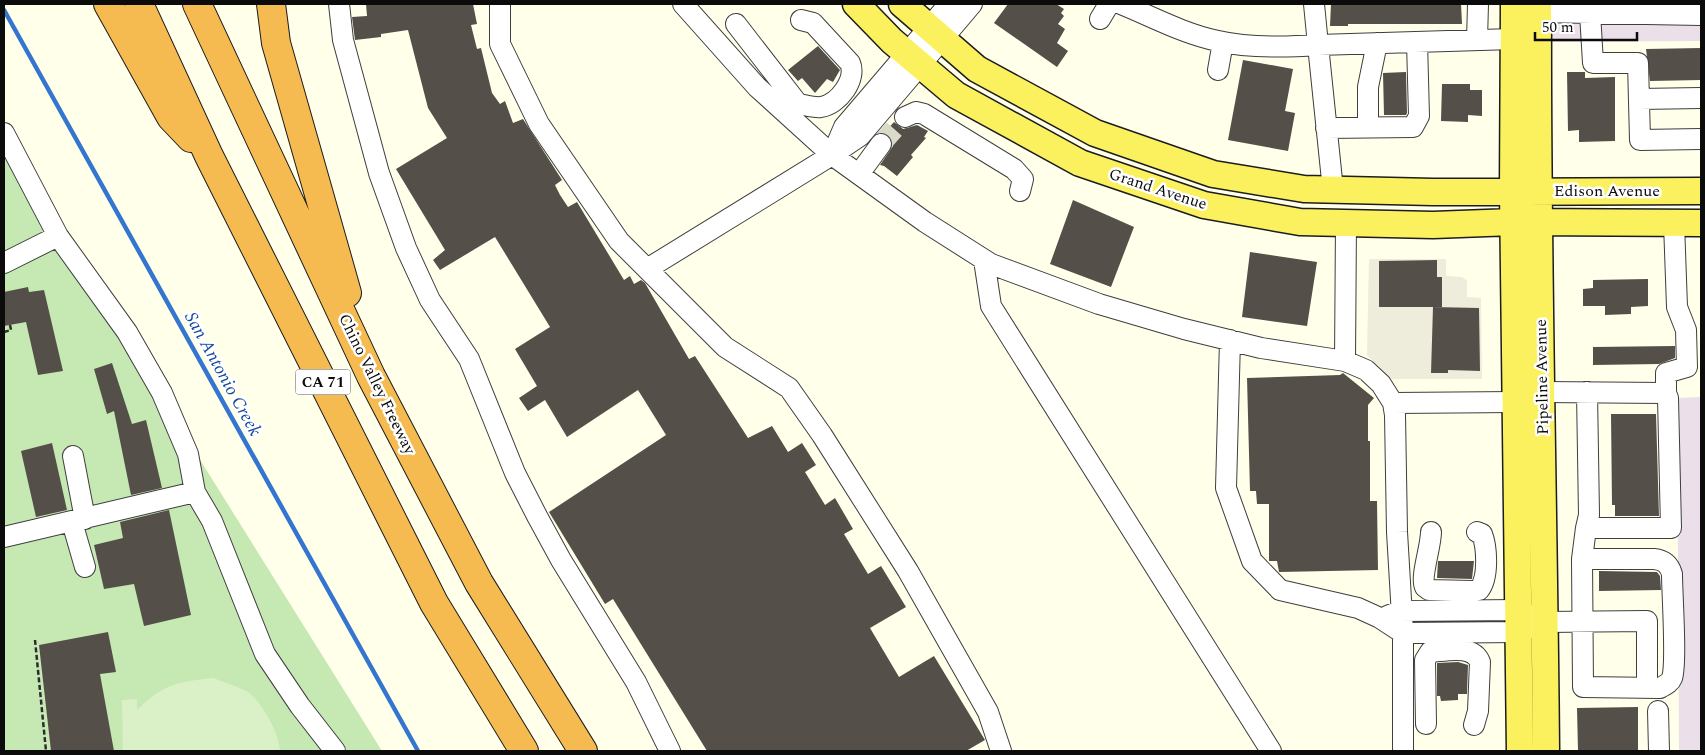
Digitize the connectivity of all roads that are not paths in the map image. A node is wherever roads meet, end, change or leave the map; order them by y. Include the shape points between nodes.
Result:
1 (108, 4) edge
2 (139, 4) edge
3 (198, 4) edge
4 (271, 4) edge
5 (339, 4) edge
6 (500, 4) edge
7 (683, 4) edge
8 (856, 4) edge
9 (902, 4) edge
10 (949, 4) edge
11 (972, 4) edge
12 (1121, 4) edge
13 (1314, 4) edge
14 (1478, 4) edge
15 (1514, 4) edge
16 (1538, 8) edge
17 (1590, 13) junction
18 (1701, 15) edge
19 (801, 20) dead end
20 (736, 24) dead end
21 (936, 33) junction
22 (1513, 39) junction
23 (1477, 40) junction
24 (1223, 42) junction
25 (1417, 42) junction
26 (1377, 43) junction
27 (1318, 45) junction
28 (913, 59) junction
29 (1218, 70) dead end
30 (1701, 98) edge
31 (1639, 99) junction
32 (905, 117) dead end
33 (1368, 127) junction
34 (1326, 128) junction
35 (4, 133) edge
36 (1701, 139) edge
37 (881, 144) tunnel mouth
38 (832, 155) junction
39 (209, 156) junction
40 (858, 174) junction
41 (1333, 190) junction
42 (1020, 191) dead end
43 (1525, 191) junction
44 (1701, 191) edge
45 (1346, 223) junction
46 (1526, 223) junction
47 (1674, 223) junction
48 (1701, 223) edge
49 (58, 236) junction
50 (984, 260) junction
51 (4, 263) edge
52 (647, 269) junction
53 (1230, 340) junction
54 (1345, 361) junction
55 (371, 376) junction
56 (1542, 392) junction
57 (1587, 392) junction
58 (1666, 393) junction
59 (1515, 402) junction
60 (1393, 403) junction
61 (73, 456) dead end
62 (195, 492) junction
63 (79, 520) junction
64 (1586, 528) junction
65 (1431, 532) dead end
66 (1477, 532) dead end
67 (4, 537) edge
68 (1582, 559) junction
69 (85, 567) dead end
70 (1400, 611) junction
71 (1380, 618) junction
72 (1518, 621) junction
73 (1544, 622) junction
74 (1583, 622) junction
75 (1403, 633) junction
76 (1647, 686) junction
77 (1658, 711) dead end
78 (1426, 724) dead end
79 (1474, 724) dead end
80 (336, 751) edge
81 (524, 751) edge
82 (583, 751) edge
83 (670, 751) edge
84 (1001, 751) edge
85 (1272, 751) edge
86 (1403, 751) edge
87 (1520, 751) edge
88 (1546, 751) edge
89 (1658, 751) edge

1 - 39 highway via 171,117
2 - 39 highway, CA 71
3 - 55 highway, Chino Valley Freeway / CA 71
4 - 55 highway via 276,43
5 - 83 street via 343,40 379,173 406,248 430,300 469,359 515,473 537,516 636,682
6 - 52 street via 500,44 539,124 619,241
7 - 38 street via 757,87
8 - 28 main road, Grand Avenue
9 - 21 main road, Grand Avenue
10 - 21 street
11 - 21 street
12 - 24 street via 1197,35
13 - 27 street
14 - 23 street
15 - 22 main road, Pipeline Avenue
16 - 17 street
16 - 43 main road, Pipeline Avenue
17 - 18 street
17 - 31 street via 1593,63 1638,63
19 - 20 street via 813,23 853,69 852,77 832,104 820,107 798,104
21 - 28 street
21 - 41 main road, Grand Avenue via 977,68 1095,133 1213,174 1304,189
22 - 23 street
22 - 43 main road, Pipeline Avenue
23 - 25 street
24 - 27 street
24 - 29 street
25 - 26 street
25 - 33 street via 1419,116 1416,124 1405,129
26 - 27 street
26 - 33 street via 1368,87
27 - 34 street
28 - 38 street via 860,136
28 - 45 main road, Grand Avenue via 956,94 1080,163 1204,205 1300,222
30 - 31 street
31 - 36 street via 1640,140
32 - 42 street via 916,112 924,114 1014,168 1023,179
33 - 34 street
34 - 41 street
35 - 49 street
37 - 40 street
38 - 40 street
38 - 52 street
39 - 81 highway, CA 71 via 434,603
40 - 50 street
41 - 43 main road, Grand Avenue
43 - 44 main road, Edison Avenue
43 - 46 main road, Pipeline Avenue
45 - 46 main road, Grand Avenue
45 - 54 street
46 - 47 main road, Edison Avenue
46 - 56 main road, Pipeline Avenue
46 - 59 main road, Pipeline Avenue
47 - 48 main road, Edison Avenue
47 - 58 street via 1677,307 1686,330 1687,366 1666,373
49 - 51 street
49 - 62 street via 127,332 162,394 188,454
50 - 53 street via 1103,305
50 - 85 street via 991,306
52 - 84 street via 725,347 789,388 912,578 988,712
53 - 54 street
53 - 71 street via 1226,488 1252,561 1280,590 1358,608
54 - 60 street via 1374,376
55 - 82 highway, Chino Valley Freeway / CA 71 via 479,583
56 - 57 street
56 - 73 main road, Pipeline Avenue
57 - 58 street
57 - 64 street via 1589,515
58 - 64 street via 1671,528
59 - 60 street
59 - 72 main road, Pipeline Avenue
60 - 70 street
61 - 63 street
62 - 63 street
62 - 80 street via 212,521 265,654
63 - 67 street
63 - 69 street
64 - 68 street
65 - 66 street via 1430,555 1423,575 1424,587 1429,590 1473,591 1479,590 1485,578 1484,540
68 - 74 street
68 - 76 street via 1654,559 1663,560 1670,567 1672,677 1660,688
70 - 71 street
70 - 72 street
70 - 75 street
71 - 75 street
72 - 73 street
72 - 75 street
72 - 87 main road, Pipeline Avenue
73 - 74 street
73 - 88 main road, Pipeline Avenue
74 - 76 street via 1647,621
74 - 76 street via 1583,687
75 - 86 street
77 - 89 street
78 - 79 street via 1425,660 1430,652 1471,651 1480,662 1478,711

